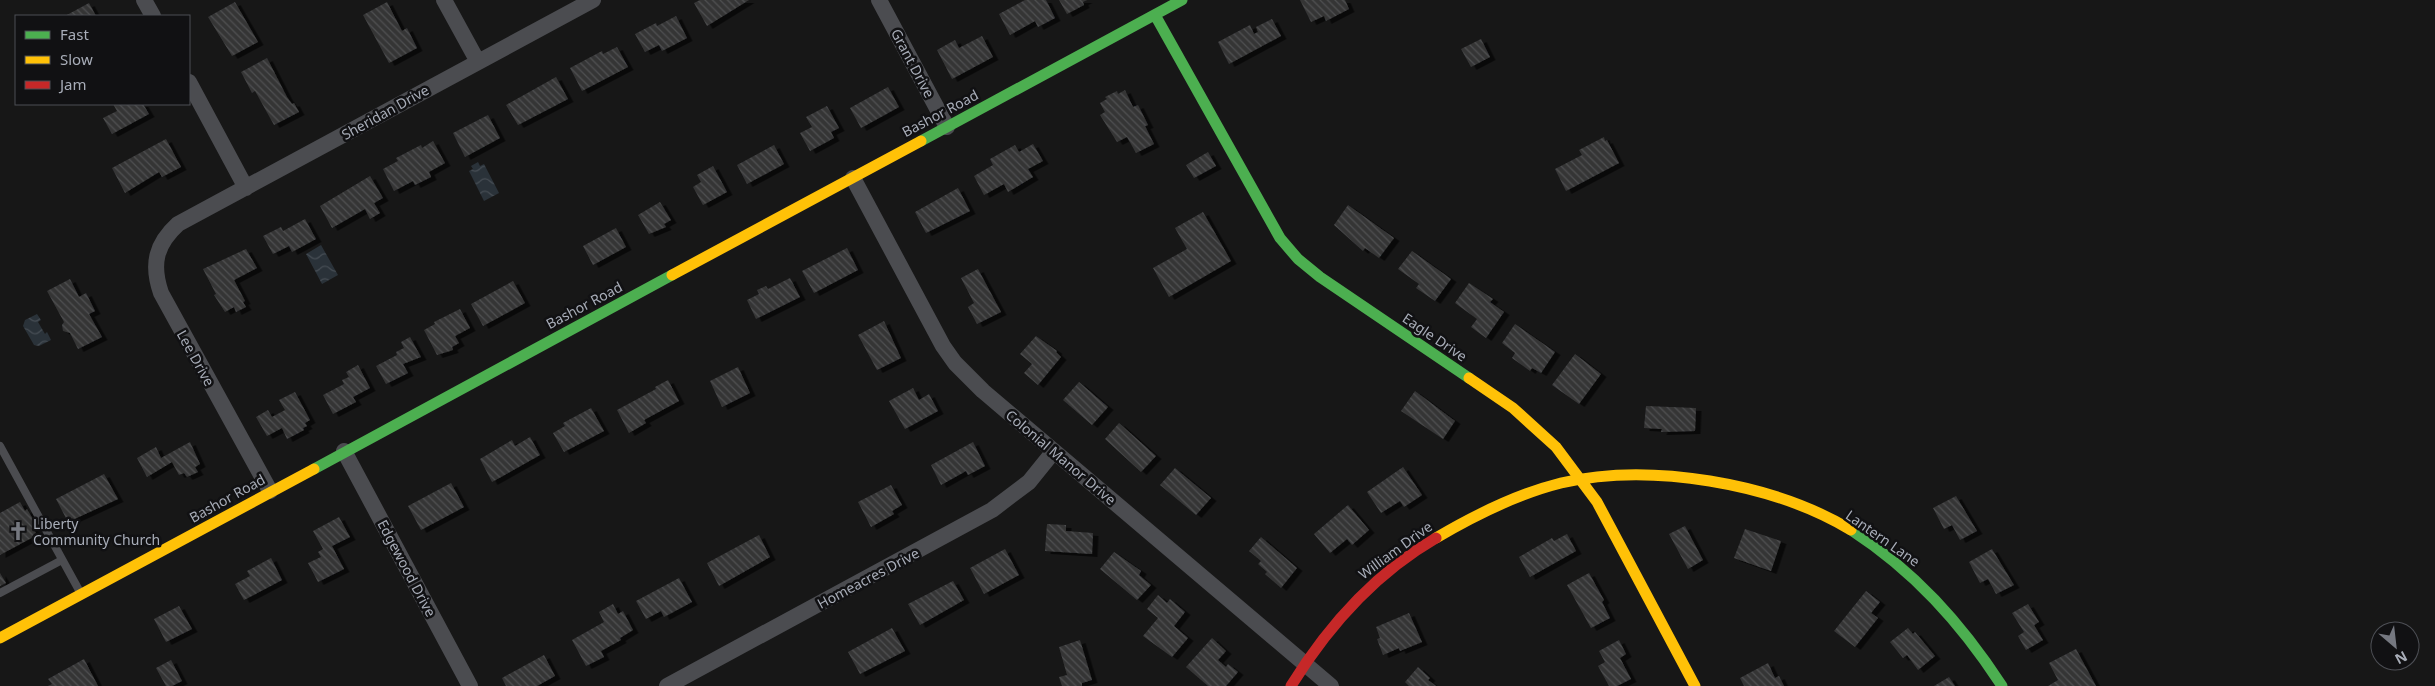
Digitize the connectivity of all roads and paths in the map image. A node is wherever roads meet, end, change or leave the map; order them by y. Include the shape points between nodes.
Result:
1 (144, 0) edge
2 (444, 0) edge
3 (593, 0) edge
4 (879, 0) edge
5 (1182, 0) edge
6 (152, 15) edge
7 (1155, 15) junction
8 (478, 62) junction
9 (190, 84) edge
10 (947, 127) junction
11 (853, 178) junction
12 (246, 188) junction
13 (178, 224) joint
14 (0, 446) edge
15 (344, 451) junction
16 (1054, 451) junction
17 (1582, 479) junction
18 (270, 491) junction
19 (62, 560) junction
20 (0, 594) edge
21 (81, 594) junction
22 (0, 638) edge
23 (1304, 664) junction
24 (470, 686) edge
25 (667, 686) edge
26 (1291, 686) edge
27 (1331, 686) edge
28 (1695, 686) edge
29 (2002, 686) edge

1 - 6 street
2 - 8 street
3 - 8 street, Sheridan Drive
4 - 10 street, Grant Drive
5 - 7 street, Bashor Road
7 - 10 street, Bashor Road
7 - 17 street, Eagle Drive via 1263,211 1298,259 1513,408 1556,447
8 - 12 street, Sheridan Drive
9 - 12 street
10 - 11 street, Bashor Road
11 - 15 street, Bashor Road
11 - 16 street, Colonial Manor Drive via 955,364
12 - 13 street, Sheridan Drive
13 - 18 street, Lee Drive via 157,250 155,273 161,293
14 - 19 lane
15 - 18 street, Bashor Road
15 - 24 street, Edgewood Drive
16 - 23 street, Colonial Manor Drive
16 - 25 street, Homeacres Drive via 1029,482 992,510
17 - 23 street, William Drive via 1521,495 1427,542 1385,572 1352,602 1324,634
17 - 28 street, Eagle Drive via 1613,530
17 - 29 street, Lantern Lane via 1674,476 1736,486 1795,503 1848,528 1897,562 1929,591 1962,627
18 - 21 street, Bashor Road
19 - 20 lane
19 - 21 lane
21 - 22 street, Bashor Road
23 - 26 street, William Drive
23 - 27 street, Colonial Manor Drive

